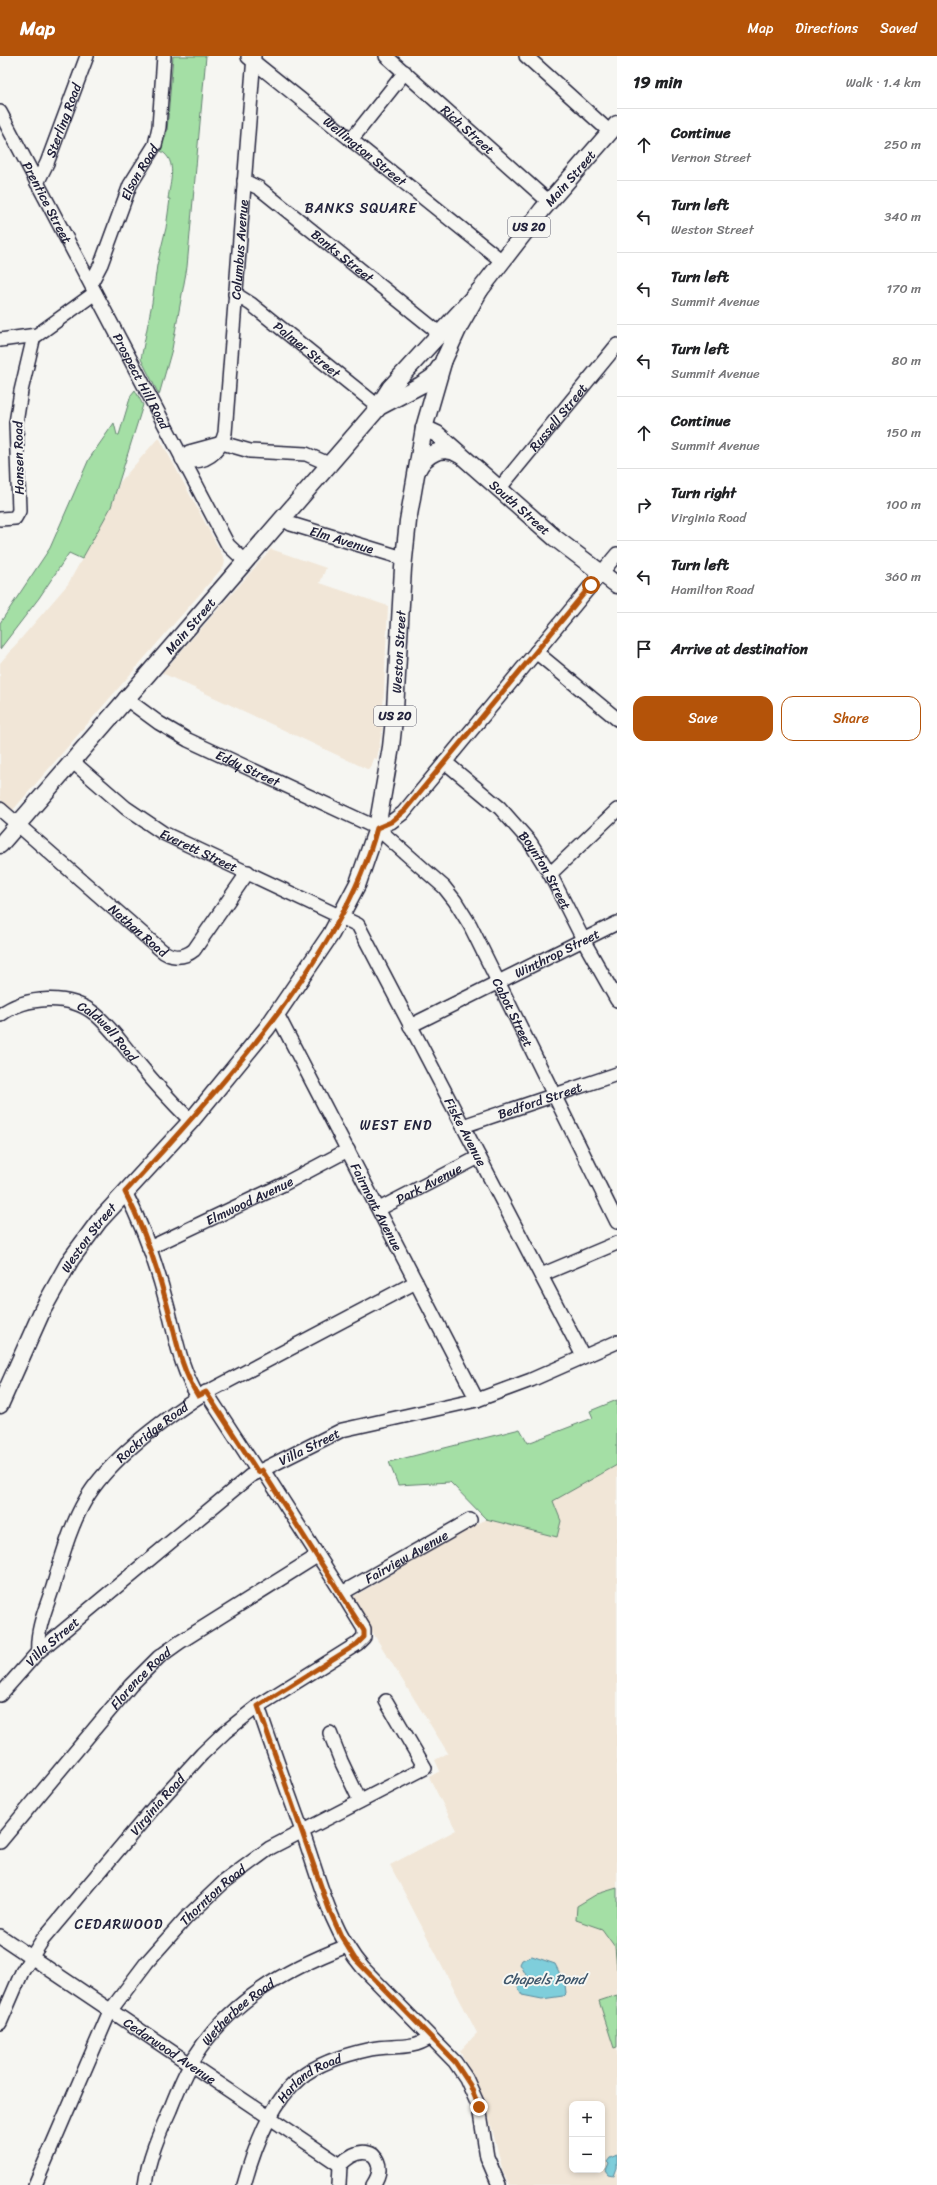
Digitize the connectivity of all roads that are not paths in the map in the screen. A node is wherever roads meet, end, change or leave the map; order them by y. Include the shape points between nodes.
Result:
1 (87, 56) edge
2 (164, 56) edge
3 (386, 56) edge
4 (526, 56) edge
5 (251, 58) edge
6 (405, 72) junction
7 (0, 112) edge
8 (614, 128) edge
9 (351, 140) junction
10 (244, 181) junction
11 (37, 183) junction
12 (549, 202) junction
13 (502, 261) junction
14 (93, 288) junction
15 (480, 290) junction
16 (235, 294) junction
17 (439, 333) junction
18 (34, 336) junction
19 (0, 340) edge
20 (617, 345) edge
21 (418, 358) junction
22 (401, 376) junction
23 (424, 384) junction
24 (379, 406) junction
25 (424, 428) junction
26 (222, 443) junction
27 (460, 455) junction
28 (184, 459) junction
29 (329, 464) junction
30 (416, 474) junction
31 (499, 489) junction
32 (282, 518) junction
33 (0, 519) edge
34 (617, 554) edge
35 (403, 558) junction
36 (245, 561) junction
37 (601, 573) junction
38 (617, 585) edge
39 (536, 652) junction
40 (125, 698) junction
41 (617, 719) edge
42 (72, 761) junction
43 (445, 762) junction
44 (0, 809) edge
45 (617, 810) edge
46 (18, 824) junction
47 (377, 828) junction
48 (0, 845) edge
49 (248, 872) junction
50 (550, 874) junction
51 (342, 916) junction
52 (617, 923) edge
53 (583, 940) junction
54 (498, 982) junction
55 (617, 1000) edge
56 (277, 1014) junction
57 (0, 1015) edge
58 (410, 1026) junction
59 (617, 1074) edge
60 (554, 1096) junction
61 (191, 1121) junction
62 (463, 1126) junction
63 (348, 1150) junction
64 (480, 1157) junction
65 (125, 1192) junction
66 (379, 1209) junction
67 (617, 1222) edge
68 (617, 1243) edge
69 (149, 1248) junction
70 (540, 1275) junction
71 (416, 1282) junction
72 (617, 1342) edge
73 (583, 1356) junction
74 (202, 1394) junction
75 (477, 1400) junction
76 (0, 1405) edge
77 (260, 1471) junction
78 (470, 1520) dead end
79 (316, 1556) junction
80 (342, 1593) junction
81 (38, 1652) junction
82 (0, 1695) edge
83 (386, 1701) dead end
84 (258, 1706) junction
85 (330, 1733) dead end
86 (360, 1802) junction
87 (302, 1830) junction
88 (0, 1842) edge
89 (0, 1936) edge
90 (347, 1946) junction
91 (31, 1957) junction
92 (110, 2011) junction
93 (0, 2023) edge
94 (429, 2038) junction
95 (190, 2064) junction
96 (271, 2118) junction
97 (340, 2164) junction
98 (493, 2173) junction
99 (35, 2185) edge
100 (145, 2185) edge
101 (244, 2185) edge
102 (339, 2185) edge
103 (373, 2185) edge
104 (485, 2185) edge
105 (499, 2185) edge

1 - 11 street, Sterling Road
2 - 14 street, Elson Road via 159,127 155,145 130,185
3 - 6 street, Rich Street
4 - 8 street
5 - 9 street, Wellington Street
5 - 10 street, Columbus Avenue
6 - 9 street
6 - 12 street, Rich Street
7 - 11 street, Prentice Street
8 - 12 main road, Main Street / US 20
9 - 13 street, Wellington Street
10 - 16 street, Columbus Avenue
10 - 17 street, Banks Street via 259,188
11 - 14 street, Prentice Street
12 - 13 main road, Main Street / US 20
13 - 15 main road, Main Street / US 20
14 - 18 street
14 - 28 street, Prospect Hill Road
15 - 17 main road, Main Street / US 20
15 - 23 main road, Main Street / US 20 via 437,371
16 - 24 street, Palmer Street
16 - 26 street, Columbus Avenue via 225,433
17 - 21 main road, Main Street / US 20
18 - 19 street
18 - 33 street, Hansen Road via 16,423 19,511 14,518
20 - 31 street, Russell Street
21 - 22 main road, Main Street
21 - 23 main road, Weston Street / US 20
22 - 23 main road via 411,373
22 - 24 main road, Main Street via 386,393
23 - 24 main road, Main Street
23 - 25 main road, Weston Street / US 20
24 - 29 main road, Main Street
25 - 27 main road, South Street via 437,434
25 - 30 main road, Weston Street / US 20
26 - 28 street via 211,455 194,462
26 - 29 street via 250,451 306,454
27 - 30 main road via 451,450 438,451 424,461
27 - 31 main road, South Street
28 - 36 street, Prospect Hill Road via 228,545
29 - 32 main road, Main Street
30 - 35 main road, Weston Street / US 20
31 - 37 main road, South Street
32 - 35 street, Elm Avenue via 291,524
32 - 36 main road, Main Street
34 - 37 street
35 - 47 main road, Weston Street / US 20 via 394,728
36 - 40 main road, Main Street
37 - 38 main road, South Street
37 - 39 street
39 - 41 street
39 - 43 street
40 - 42 main road, Main Street
40 - 47 street, Eddy Street via 188,740
42 - 46 main road, Main Street
42 - 49 street, Everett Street via 148,824
43 - 47 street via 400,815
43 - 50 street, Boynton Street via 489,798 512,821 530,842
44 - 46 street, Nathan Road
45 - 50 street
46 - 48 main road, Main Street
46 - 49 street, Nathan Road via 170,956 183,956 194,950
47 - 51 main road, Weston Street / US 20 via 363,872
47 - 54 street, Cabot Street via 452,896 470,925
49 - 51 street, Everett Street
50 - 53 street, Boynton Street
51 - 56 main road, Weston Street / US 20
51 - 58 street, Fiske Avenue via 360,927
52 - 53 street, Winthrop Street
53 - 54 street, Winthrop Street
53 - 55 street, Boynton Street
54 - 58 street, Winthrop Street
54 - 60 street, Cabot Street
56 - 61 main road, Weston Street / US 20
56 - 63 street, Fairmont Avenue
57 - 61 street, Caldwell Road via 21,1005 45,1000 65,1001 88,1009 107,1026
58 - 62 street, Fiske Avenue
59 - 60 street, Bedford Street
60 - 62 street, Bedford Street
60 - 67 street, Cabot Street
61 - 65 main road, Weston Street / US 20
62 - 64 street, Fiske Avenue
63 - 66 street, Fairmont Avenue
63 - 69 street, Elmwood Avenue via 276,1188
64 - 66 street, Park Avenue
64 - 70 street, Fiske Avenue
65 - 69 street
65 - 76 main road, Weston Street / US 20 via 92,1230 65,1267 43,1309
66 - 71 street, Fairmont Avenue
68 - 70 street
69 - 74 street via 166,1301 181,1363
70 - 73 street, Fiske Avenue
71 - 74 street, Rockridge Road
71 - 75 street, Fairmont Avenue
72 - 73 street, Villa Street
73 - 75 street, Villa Street
74 - 77 street
74 - 81 street, Rockridge Road via 167,1419 121,1458 99,1479 88,1495 74,1522 62,1559 40,1630
75 - 77 street, Villa Street via 350,1427 326,1436
77 - 79 street
77 - 81 street, Villa Street via 235,1487
78 - 80 street, Fairview Avenue
79 - 80 street
79 - 88 street, Florence Road via 159,1657 131,1685
80 - 84 street, Virginia Road via 365,1634 357,1644
81 - 82 street, Villa Street
83 - 86 street, Thornton Road via 426,1768
84 - 87 street
84 - 91 street, Virginia Road via 216,1740 184,1773 71,1904
85 - 86 street
86 - 87 street, Thornton Road
87 - 90 street via 329,1909
87 - 92 street, Thornton Road via 255,1858 204,1900 158,1948
89 - 91 street, Cedarwood Avenue
90 - 94 street via 363,1968
90 - 95 street, Wetherbee Road via 304,1963 259,1990 223,2022
91 - 92 street, Cedarwood Avenue
91 - 93 street, Virginia Road
92 - 95 street, Cedarwood Avenue
92 - 99 street, Thornton Road
94 - 96 street, Harland Road via 411,2046 361,2052 311,2071 294,2084
94 - 98 street via 455,2062 470,2085 481,2114 487,2157
95 - 96 street, Cedarwood Avenue
95 - 100 street, Wetherbee Road via 156,2144
96 - 97 street, Cedarwood Avenue
96 - 101 street, Harland Road via 254,2153
97 - 102 street
97 - 103 street via 360,2152 374,2155 380,2172
98 - 104 street
98 - 105 street

